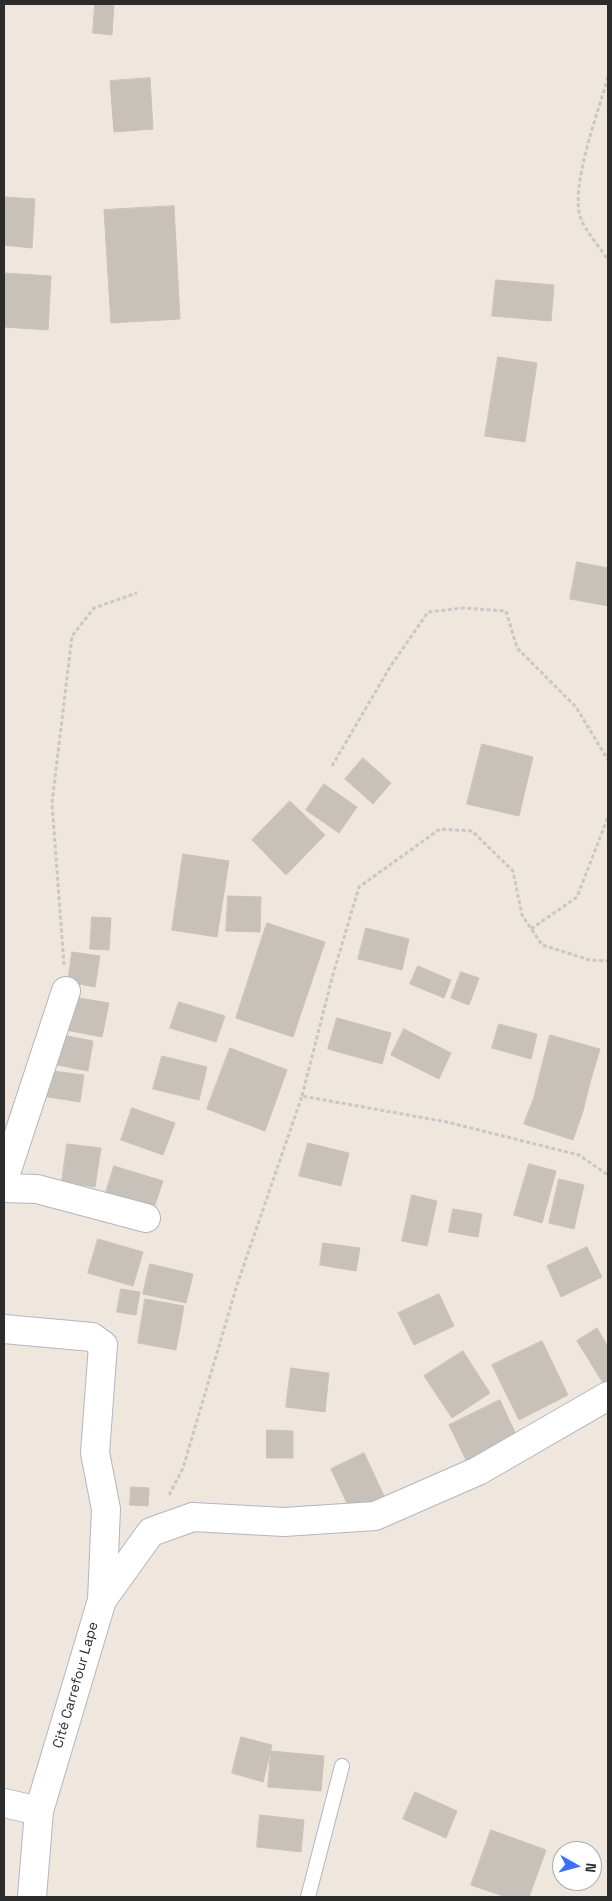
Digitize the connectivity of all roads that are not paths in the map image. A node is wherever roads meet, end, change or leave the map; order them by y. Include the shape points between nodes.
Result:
1 (66, 991) road end
2 (4, 1179) edge
3 (4, 1188) edge
4 (146, 1218) dead end
5 (4, 1329) edge
6 (608, 1396) edge
7 (102, 1600) junction
8 (342, 1766) dead end
9 (4, 1803) edge
10 (39, 1811) junction
11 (32, 1897) edge
12 (308, 1897) edge

1 - 2 street
3 - 4 street via 37,1189
5 - 7 street via 92,1337 103,1345 94,1453 106,1508
6 - 7 street, Cité Carrefour Lape via 478,1471 375,1516 284,1522 193,1517 151,1532
7 - 10 street, Cité Carrefour Lape
8 - 12 lane
9 - 10 street
10 - 11 street, Cité Carrefour Lape

